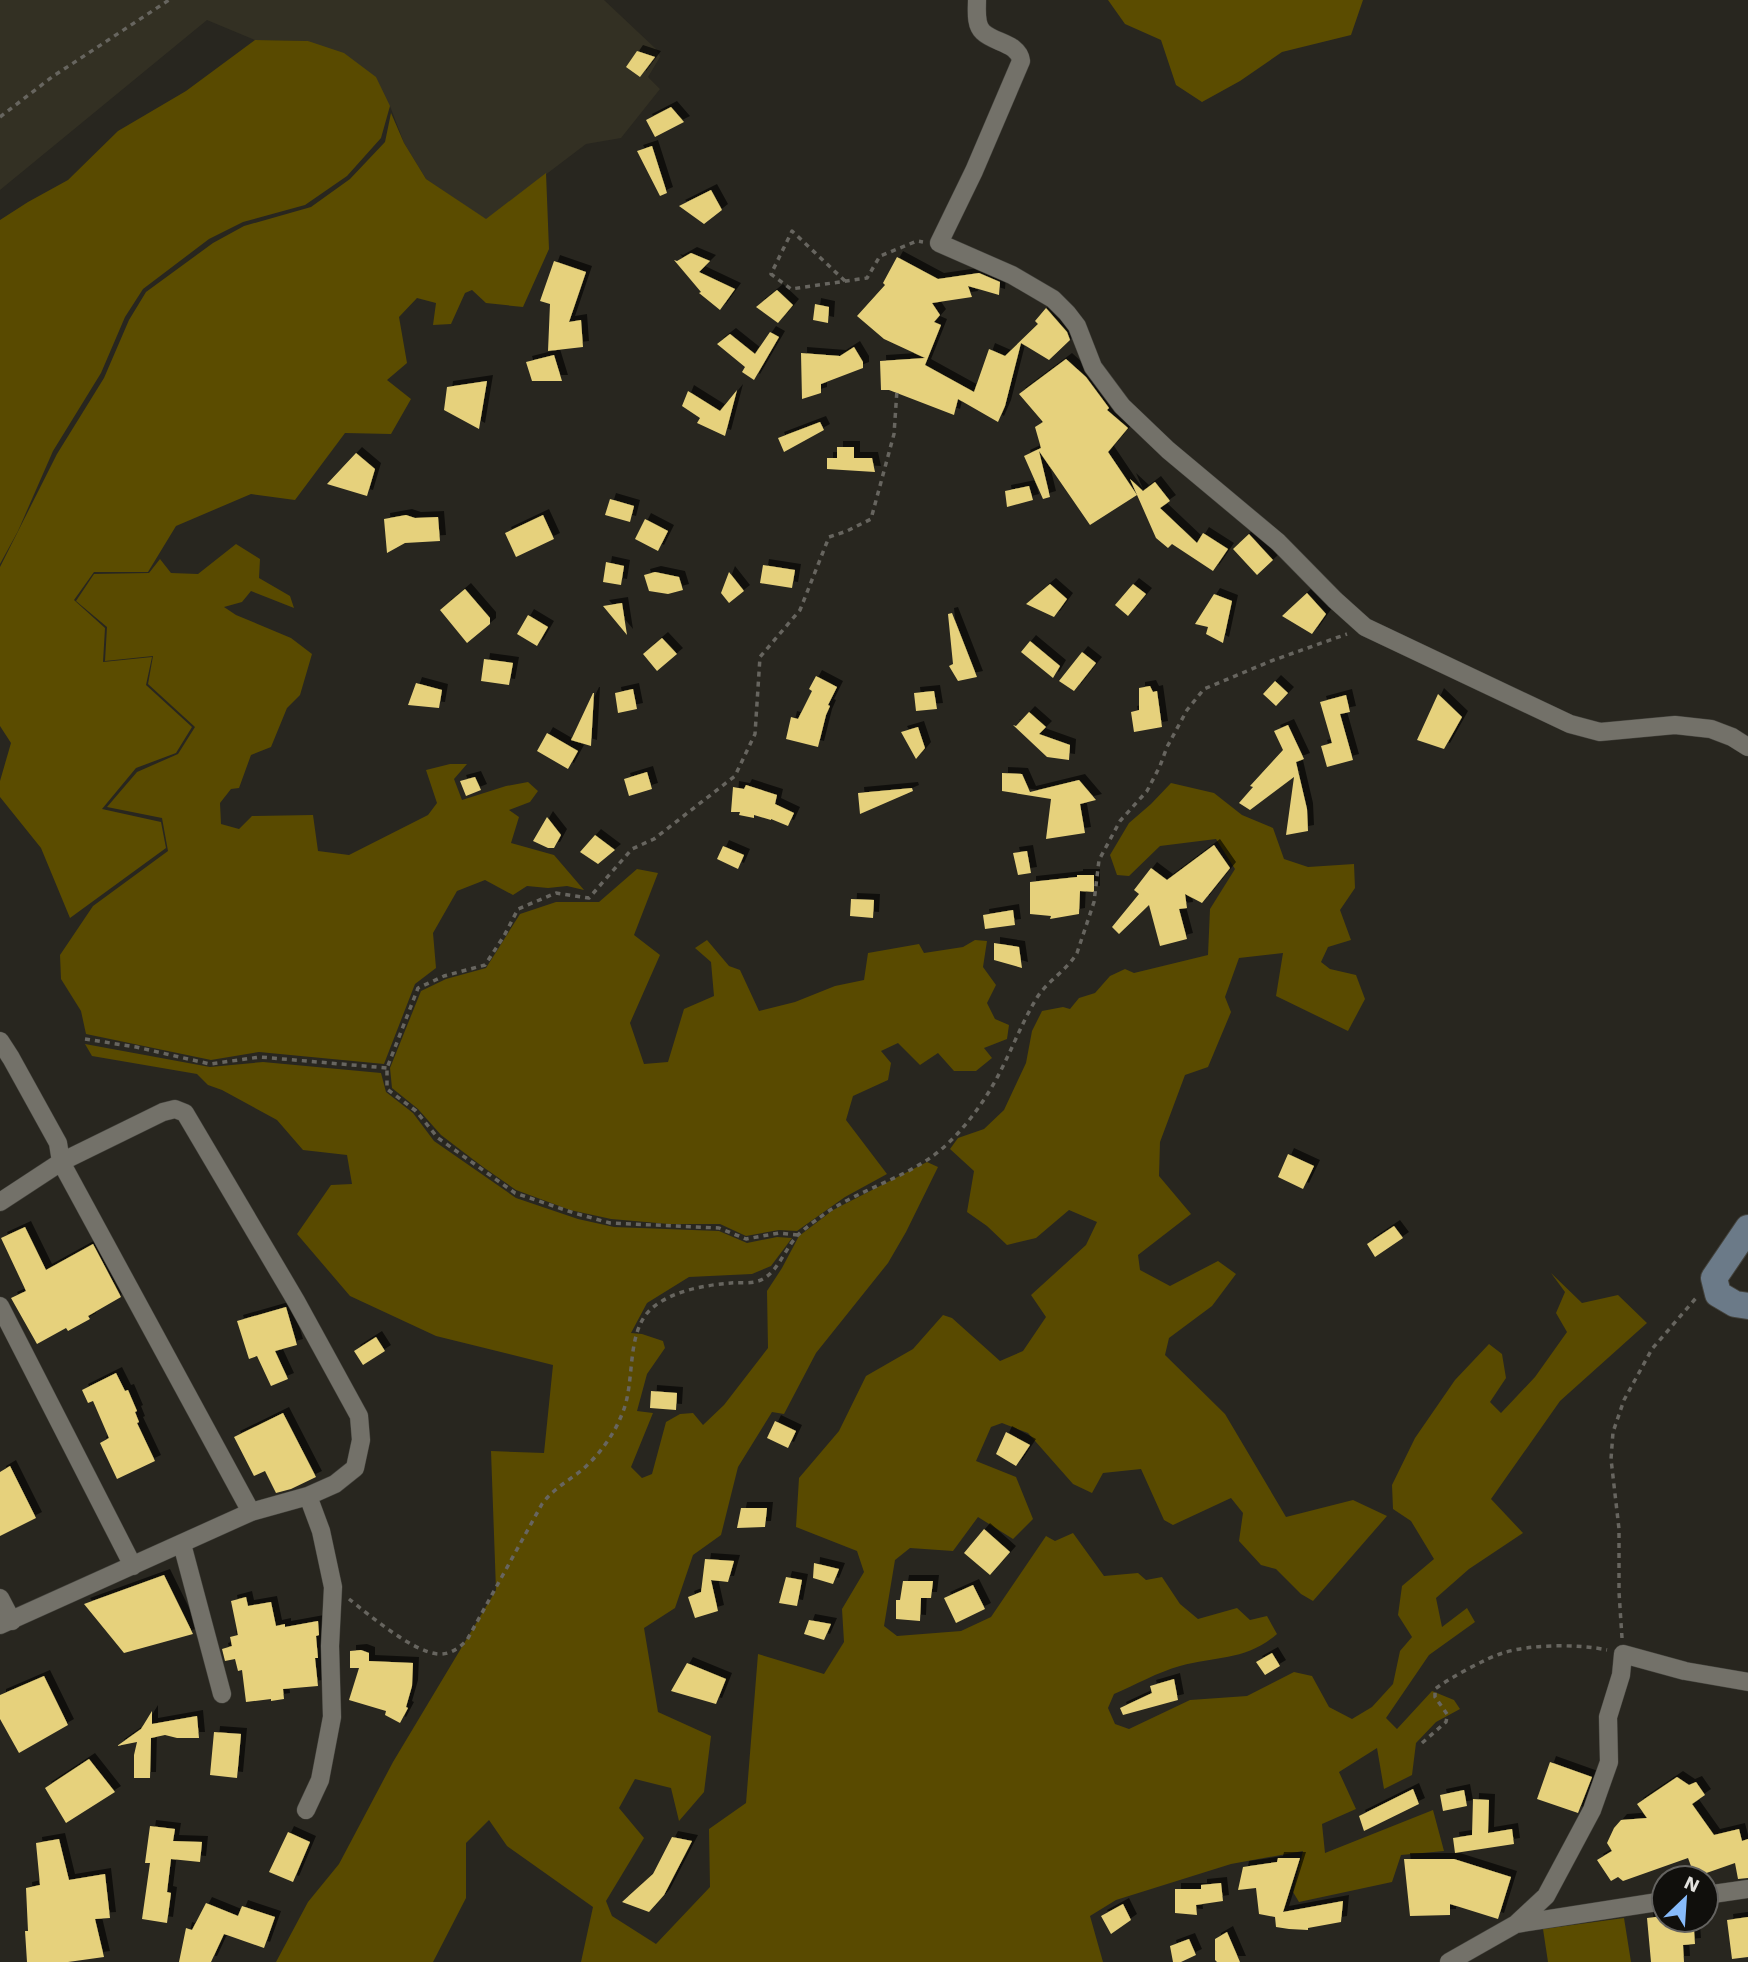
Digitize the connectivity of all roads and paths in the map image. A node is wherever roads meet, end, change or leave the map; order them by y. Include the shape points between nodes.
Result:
1 (169, 0) edge
2 (976, 0) edge
3 (0, 117) edge
4 (939, 243) junction
5 (845, 281) junction
6 (897, 390) dead end
7 (1365, 627) junction
8 (1748, 747) edge
9 (85, 1039) dead end
10 (0, 1041) edge
11 (387, 1068) junction
12 (61, 1162) junction
13 (0, 1202) edge
14 (1748, 1227) edge
15 (798, 1235) junction
16 (1714, 1278) junction
17 (0, 1306) edge
18 (1748, 1306) edge
19 (308, 1496) junction
20 (251, 1512) junction
21 (182, 1544) junction
22 (133, 1566) junction
23 (333, 1587) junction
24 (0, 1598) edge
25 (6, 1623) edge
26 (1623, 1654) junction
27 (1748, 1682) edge
28 (222, 1694) dead end
29 (1422, 1743) dead end
30 (306, 1810) dead end
31 (1748, 1889) edge
32 (1720, 1893) edge
33 (1650, 1903) edge
34 (1516, 1924) junction
35 (1449, 1962) edge

1 - 3 path
2 - 4 street via 983,32 1016,50 1021,61
4 - 5 path via 917,241 892,251 880,256 867,278
4 - 7 street via 1053,299 1077,326 1093,367 1122,406 1278,542
5 - 5 path via 791,289 771,274 792,231
6 - 11 path via 894,435 871,519 829,537 800,610 760,657 755,734 735,776 654,839 632,849 589,898 556,893 518,909 485,965 418,988
7 - 8 street via 1570,724 1600,732 1675,725 1711,729
7 - 15 path via 1204,689 1173,734 1147,791 1120,821 1099,860 1094,902 1077,953 1037,998 999,1075 972,1116 931,1157 838,1205
9 - 11 path via 210,1064 260,1057
10 - 12 street via 58,1143
11 - 15 path via 387,1089 416,1111 438,1138 516,1193 610,1223 719,1228 746,1238
12 - 13 street
12 - 19 street via 163,1112 175,1109 185,1113 359,1416 361,1440 355,1468 335,1484
12 - 20 street
14 - 16 main road
15 - 23 path via 767,1277 681,1293 645,1316 638,1328 623,1412 613,1432 601,1451 542,1504 474,1631 457,1650 436,1654 419,1649
16 - 18 main road via 1718,1294
16 - 26 path via 1652,1349 1624,1400 1613,1432
17 - 22 street
19 - 20 street
19 - 23 street
20 - 21 street
21 - 22 street
21 - 28 street
22 - 25 street
23 - 30 street via 332,1717 320,1780
24 - 25 street
26 - 27 street
26 - 29 path via 1588,1645 1502,1653 1435,1689 1447,1714 1446,1723
26 - 34 street via 1608,1717 1609,1762 1592,1810 1546,1896
31 - 32 street
33 - 34 street
34 - 35 street

